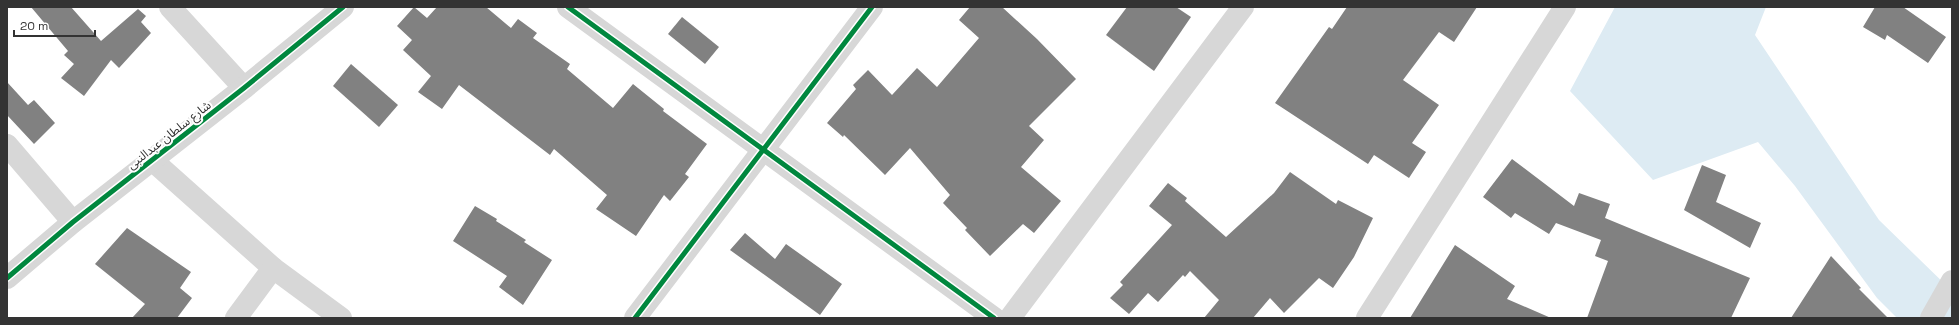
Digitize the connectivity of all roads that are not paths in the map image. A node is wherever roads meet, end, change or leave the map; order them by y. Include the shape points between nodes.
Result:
1 (170, 7) edge
2 (343, 7) edge
3 (568, 7) edge
4 (872, 7) edge
5 (1243, 7) edge
6 (1565, 7) edge
7 (244, 88) junction
8 (7, 145) edge
9 (762, 150) junction
10 (152, 160) junction
11 (73, 222) junction
12 (273, 268) junction
13 (7, 278) edge
14 (1952, 282) edge
15 (236, 318) edge
16 (341, 318) edge
17 (635, 318) edge
18 (994, 318) edge
19 (1010, 318) edge
20 (1367, 318) edge
21 (1930, 318) edge

1 - 7 street
2 - 7 street, شارع سلطان عبدالنبى
3 - 9 street
4 - 9 street
5 - 19 street
6 - 20 street
7 - 10 street, شارع سلطان عبدالنبى
8 - 11 street
9 - 17 street
9 - 18 street
10 - 11 street, شارع سلطان عبدالنبى
10 - 12 street
11 - 13 street, شارع سلطان عبدالنبى
12 - 15 street
12 - 16 street
14 - 21 street

